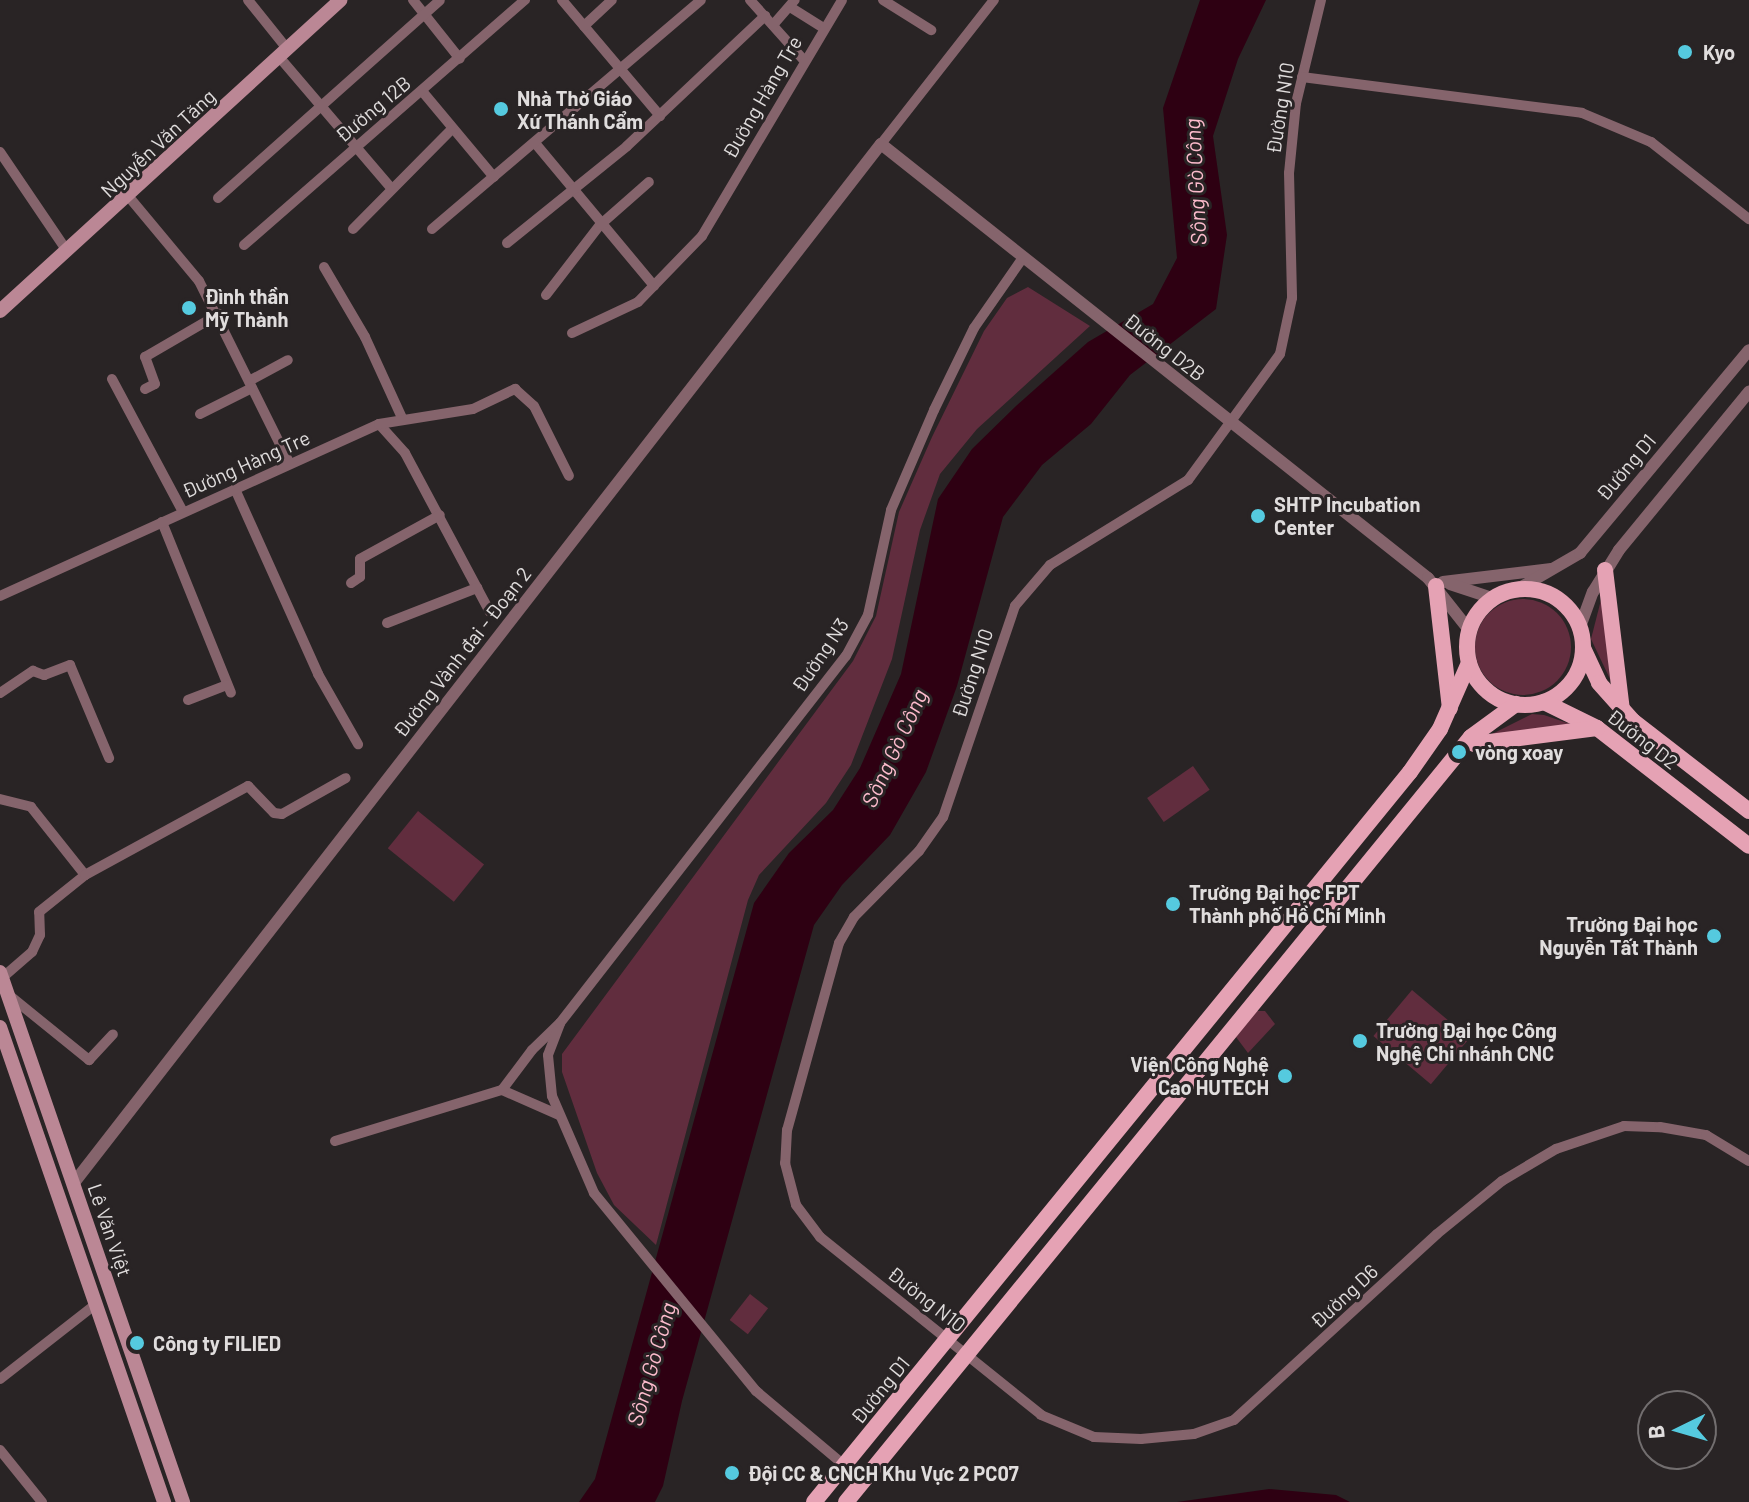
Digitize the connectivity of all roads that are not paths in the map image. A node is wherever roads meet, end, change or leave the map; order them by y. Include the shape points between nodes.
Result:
1 (248, 0) edge
2 (340, 0) edge
3 (413, 0) edge
4 (440, 0) edge
5 (525, 0) edge
6 (562, 0) edge
7 (612, 0) edge
8 (701, 0) edge
9 (750, 0) edge
10 (842, 0) edge
11 (883, 0) edge
12 (994, 0) edge
13 (1321, 0) edge
14 (793, 3) edge
15 (425, 14) junction
16 (769, 20) junction
17 (584, 26) junction
18 (824, 28) junction
19 (931, 30) dead end
20 (284, 54) junction
21 (460, 59) junction
22 (803, 59) junction
23 (619, 72) junction
24 (1302, 77) junction
25 (422, 91) junction
26 (318, 104) junction
27 (660, 116) junction
28 (452, 129) junction
29 (535, 143) junction
30 (881, 144) junction
31 (353, 148) junction
32 (0, 152) edge
33 (494, 177) junction
34 (649, 182) dead end
35 (392, 189) junction
36 (573, 192) junction
37 (129, 197) junction
38 (218, 198) dead end
39 (1749, 219) edge
40 (600, 225) junction
41 (353, 229) dead end
42 (432, 229) dead end
43 (507, 243) dead end
44 (244, 245) dead end
45 (67, 251) junction
46 (1022, 259) junction
47 (324, 267) dead end
48 (654, 286) junction
49 (546, 295) dead end
50 (0, 311) edge
51 (219, 314) junction
52 (572, 333) dead end
53 (1749, 350) edge
54 (288, 360) dead end
55 (112, 379) dead end
56 (251, 385) junction
57 (145, 389) dead end
58 (1749, 392) edge
59 (200, 414) dead end
60 (403, 420) junction
61 (379, 424) junction
62 (1232, 424) junction
63 (290, 464) junction
64 (569, 476) dead end
65 (235, 489) junction
66 (183, 512) junction
67 (440, 515) junction
68 (162, 522) junction
69 (1562, 567) junction
70 (1605, 570) junction
71 (1436, 582) junction
72 (351, 583) dead end
73 (477, 588) junction
74 (1518, 589) junction
75 (0, 596) edge
76 (1492, 598) junction
77 (490, 612) dead end
78 (387, 623) dead end
79 (1580, 627) junction
80 (1469, 630) junction
81 (1583, 647) junction
82 (1469, 663) junction
83 (0, 693) edge
84 (188, 700) dead end
85 (1544, 702) junction
86 (1516, 704) junction
87 (1450, 710) junction
88 (1622, 710) junction
89 (1597, 728) junction
90 (1473, 743) junction
91 (358, 744) dead end
92 (1667, 746) junction
93 (109, 758) dead end
94 (346, 778) dead end
95 (0, 799) edge
96 (1749, 801) edge
97 (1749, 811) edge
98 (1711, 817) junction
99 (1749, 846) edge
100 (1749, 857) edge
101 (1358, 872) junction
102 (85, 875) junction
103 (1, 975) edge
104 (8, 995) junction
105 (560, 1023) junction
106 (0, 1027) edge
107 (113, 1034) dead end
108 (1163, 1076) junction
109 (502, 1090) junction
110 (1180, 1090) junction
111 (559, 1115) junction
112 (335, 1141) dead end
113 (1749, 1161) edge
114 (73, 1184) junction
115 (110, 1291) junction
116 (96, 1304) junction
117 (947, 1338) junction
118 (967, 1353) junction
119 (0, 1379) edge
120 (939, 1389) junction
121 (0, 1450) edge
122 (844, 1465) junction
123 (42, 1502) edge
124 (164, 1502) edge
125 (183, 1502) edge
126 (814, 1502) edge
127 (846, 1502) edge
128 (856, 1502) edge

1 - 20 street
2 - 20 main road, Nguyễn Văn Tăng
3 - 15 street
4 - 15 street
5 - 21 street, Đường 12B
6 - 17 street
7 - 17 street
8 - 23 street
9 - 16 street
10 - 18 street, Đường Hàng Tre
11 - 19 street
12 - 30 street
13 - 24 street, Đường N10
14 - 16 street
14 - 18 street
15 - 21 street
15 - 26 street
16 - 22 street
16 - 27 street
17 - 23 street
18 - 22 street, Đường Hàng Tre
20 - 26 street
20 - 37 main road, Nguyễn Văn Tăng
21 - 25 street, Đường 12B
22 - 48 street, Đường Hàng Tre via 702,236
23 - 27 street
23 - 29 street
24 - 39 street via 1582,113 1651,142
24 - 62 street, Đường N10 via 1289,173 1289,326 1270,374
25 - 28 street
25 - 31 street, Đường 12B
26 - 31 street
26 - 38 street
27 - 36 street
28 - 33 street
28 - 35 street
29 - 33 street
29 - 36 street
30 - 46 street, Đường D2B
30 - 114 street, Đường Vành đai - Đoạn 2
31 - 35 street
31 - 44 street, Đường 12B
32 - 45 street
33 - 42 street
34 - 40 street
35 - 41 street
36 - 40 street
36 - 43 street
37 - 45 main road, Nguyễn Văn Tăng
37 - 51 street via 199,281
40 - 48 street
40 - 49 street
45 - 50 main road, Nguyễn Văn Tăng
46 - 62 street, Đường D2B
46 - 105 street, Đường N3 via 974,328 934,410 891,510 868,615 846,656
47 - 60 street via 365,337
48 - 52 street, Đường Hàng Tre via 638,302
51 - 56 street
51 - 57 street via 145,357 155,384
53 - 69 street, Đường D1 via 1598,533
54 - 56 street
55 - 66 street
56 - 59 street
56 - 63 street
58 - 70 street
60 - 61 street, Đường Hàng Tre
60 - 64 street, Đường Hàng Tre via 473,409 515,389 534,406
61 - 63 street, Đường Hàng Tre
61 - 67 street via 405,453
62 - 71 street, Đường D2B
62 - 117 street, Đường N10 via 1188,480 1050,565 1023,591 1008,621 943,817 919,851 854,917 839,943 787,1130 788,1184 820,1237
63 - 65 street, Đường Hàng Tre
65 - 66 street, Đường Hàng Tre
65 - 91 street via 318,674
66 - 68 street, Đường Hàng Tre
67 - 72 street via 360,559 360,577
67 - 73 street
68 - 75 street, Đường Hàng Tre
68 - 84 street via 229,689
69 - 71 street
69 - 74 street, Đường D1
70 - 79 street
70 - 88 main road
71 - 76 street, Đường D2B
71 - 80 street, Đường D2B
71 - 87 main road
73 - 77 street
73 - 78 street
74 - 76 main road
74 - 79 main road via 1549,593 1573,613
76 - 80 main road
79 - 81 main road
80 - 82 main road
81 - 85 main road via 1572,681
81 - 88 main road, Đường D2 via 1599,683
82 - 86 main road via 1487,691
82 - 87 main road, Đường D1
83 - 93 street via 33,671 44,675 70,665
85 - 86 main road
85 - 89 main road, Đường D2
86 - 90 main road
87 - 108 main road, Đường D1 via 1410,772 1365,821
88 - 92 main road, Đường D2
89 - 90 main road
89 - 98 main road, Đường D2
90 - 101 main road
90 - 101 main road via 1371,866
92 - 96 main road, Đường D2 via 1681,748
92 - 97 main road, Đường D2
94 - 102 street via 282,814 248,786
95 - 102 street via 31,807
98 - 99 main road, Đường D2
98 - 100 main road, Đường D2 via 1718,834
101 - 110 main road
102 - 103 street via 39,912 40,935 32,952
103 - 104 main road, Lê Văn Việt
104 - 107 street via 89,1060
104 - 114 main road, Lê Văn Việt
105 - 109 street, Đường N3
105 - 111 street, Đường N3 via 547,1064
106 - 116 main road, Lê Văn Việt
108 - 110 main road
108 - 117 main road, Đường D1
109 - 111 street
109 - 112 street
110 - 118 main road
111 - 122 street, Đường N3 via 594,1193 709,1336 756,1391
113 - 118 street, Đường D6 via 1706,1135 1660,1127 1624,1126 1556,1149 1502,1181 1263,1397 1212,1430 1116,1440 1074,1432 1041,1415
114 - 115 main road, Lê Văn Việt
115 - 116 main road
115 - 125 main road, Lê Văn Việt
116 - 119 street
116 - 124 main road, Lê Văn Việt
117 - 118 street, Đường N10
117 - 122 main road, Đường D1
118 - 120 main road
120 - 127 main road
120 - 128 main road via 936,1405
121 - 123 street
122 - 126 main road, Đường D1

